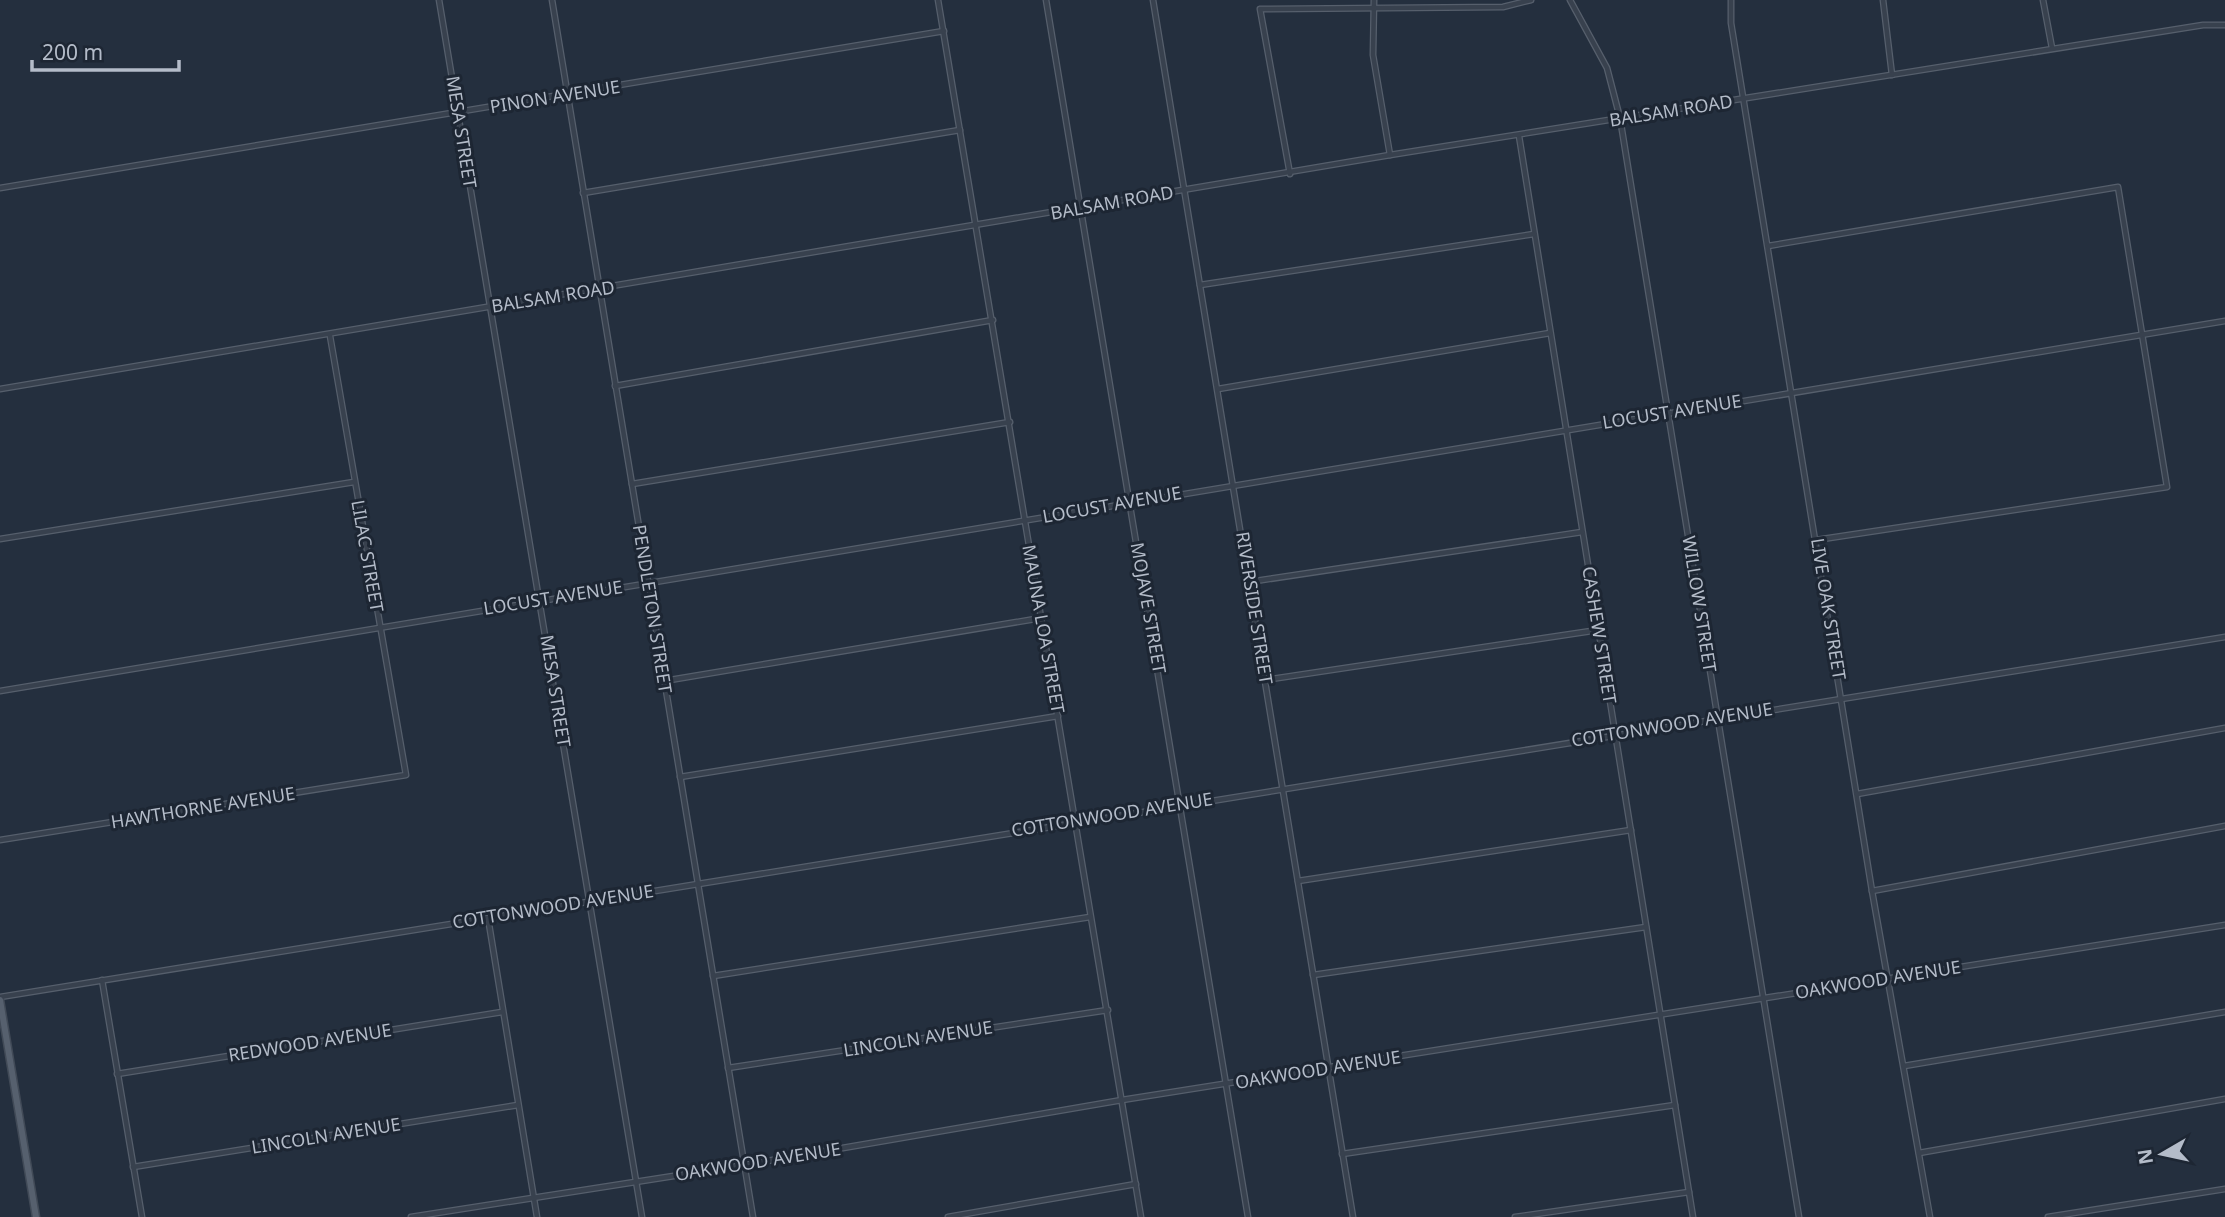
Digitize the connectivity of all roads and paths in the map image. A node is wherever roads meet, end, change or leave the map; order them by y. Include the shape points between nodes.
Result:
1 (439, 0) edge
2 (552, 0) edge
3 (938, 0) edge
4 (1046, 0) edge
5 (1153, 0) edge
6 (1374, 0) edge
7 (1531, 0) edge
8 (1570, 0) edge
9 (1731, 0) edge
10 (1883, 0) edge
11 (2043, 0) edge
12 (1374, 8) junction
13 (2225, 25) edge
14 (944, 31) junction
15 (2052, 48) junction
16 (1892, 75) junction
17 (567, 95) junction
18 (1744, 100) junction
19 (458, 112) junction
20 (1620, 118) junction
21 (960, 130) junction
22 (1519, 136) junction
23 (1390, 155) junction
24 (1290, 174) junction
25 (0, 188) edge
26 (1185, 190) junction
27 (583, 193) junction
28 (1081, 209) junction
29 (974, 226) junction
30 (1534, 234) junction
31 (1769, 246) junction
32 (1200, 285) junction
33 (599, 289) junction
34 (490, 307) junction
35 (993, 320) junction
36 (2225, 321) edge
37 (1550, 333) junction
38 (2143, 334) junction
39 (330, 336) junction
40 (615, 386) junction
41 (0, 389) edge
42 (1218, 389) junction
43 (1792, 393) junction
44 (1667, 413) junction
45 (1010, 422) junction
46 (1566, 429) junction
47 (354, 482) junction
48 (632, 484) junction
49 (1233, 485) junction
50 (1130, 501) junction
51 (1023, 521) junction
52 (1582, 532) junction
53 (0, 539) edge
54 (1816, 540) junction
55 (1249, 582) junction
56 (648, 583) junction
57 (540, 601) junction
58 (1041, 618) junction
59 (380, 626) junction
60 (1598, 630) junction
61 (2225, 637) edge
62 (1265, 680) junction
63 (664, 681) junction
64 (0, 691) edge
65 (1842, 698) junction
66 (1058, 716) junction
67 (1717, 718) junction
68 (2225, 728) edge
69 (1615, 734) junction
70 (406, 775) joint
71 (680, 777) junction
72 (1283, 788) junction
73 (1857, 794) junction
74 (1181, 804) junction
75 (1076, 821) junction
76 (2225, 826) edge
77 (1630, 830) junction
78 (0, 841) edge
79 (1298, 881) junction
80 (698, 883) junction
81 (1872, 891) junction
82 (590, 901) junction
83 (1090, 917) junction
84 (488, 918) junction
85 (2225, 925) edge
86 (1646, 927) junction
87 (1313, 975) junction
88 (713, 976) junction
89 (1888, 978) junction
90 (102, 980) junction
91 (1763, 998) junction
92 (0, 999) edge
93 (1108, 1010) junction
94 (502, 1012) junction
95 (2225, 1012) edge
96 (1660, 1014) junction
97 (1904, 1066) junction
98 (1329, 1068) junction
99 (728, 1069) junction
100 (117, 1073) junction
101 (1227, 1085) junction
102 (2225, 1099) edge
103 (1122, 1100) junction
104 (518, 1105) junction
105 (1675, 1105) junction
106 (1919, 1153) junction
107 (1342, 1154) junction
108 (744, 1165) junction
109 (133, 1167) junction
110 (636, 1181) junction
111 (1136, 1184) junction
112 (2225, 1189) edge
113 (1689, 1192) junction
114 (534, 1197) junction
115 (36, 1217) edge
116 (142, 1217) edge
117 (411, 1217) edge
118 (537, 1217) edge
119 (642, 1217) edge
120 (753, 1217) edge
121 (947, 1217) edge
122 (1141, 1217) edge
123 (1248, 1217) edge
124 (1353, 1217) edge
125 (1515, 1217) edge
126 (1693, 1217) edge
127 (1799, 1217) edge
128 (1930, 1217) edge
129 (2048, 1217) edge

1 - 19 street, MESA STREET
2 - 17 street, PENDLETON STREET
3 - 14 street, MAUNA LOA STREET
4 - 28 street, MOJAVE STREET
5 - 26 street, RIVERSIDE STREET
6 - 12 street
7 - 12 street via 1503,7
8 - 20 street, WILLOW STREET via 1607,68
9 - 18 street, LIVE OAK STREET
10 - 16 street
11 - 15 street
12 - 23 street via 1373,55
12 - 24 street via 1261,9
13 - 15 street, BALSAM ROAD
14 - 17 street, PINON AVENUE
14 - 21 street, MAUNA LOA STREET
15 - 16 street, BALSAM ROAD
16 - 18 street, BALSAM ROAD
17 - 19 street, PINON AVENUE
17 - 27 street, PENDLETON STREET
18 - 20 street, BALSAM ROAD
18 - 31 street, LIVE OAK STREET
19 - 25 street, PINON AVENUE
19 - 34 street, MESA STREET
20 - 22 street, BALSAM ROAD
20 - 44 street, WILLOW STREET
21 - 27 street
21 - 29 street, MAUNA LOA STREET
22 - 23 street, BALSAM ROAD
22 - 30 street, CASHEW STREET
23 - 24 street, BALSAM ROAD
24 - 26 street, BALSAM ROAD
26 - 28 street, BALSAM ROAD
26 - 32 street, RIVERSIDE STREET
27 - 33 street, PENDLETON STREET
28 - 29 street, BALSAM ROAD
28 - 50 street, MOJAVE STREET
29 - 33 street, BALSAM ROAD
29 - 35 street, MAUNA LOA STREET
30 - 32 street
30 - 37 street, CASHEW STREET
31 - 38 street via 2118,187
31 - 43 street, LIVE OAK STREET
32 - 42 street, RIVERSIDE STREET
33 - 34 street, BALSAM ROAD
33 - 40 street, PENDLETON STREET
34 - 39 street, BALSAM ROAD
34 - 57 street, MESA STREET
35 - 40 street
35 - 45 street, MAUNA LOA STREET
36 - 38 street, LOCUST AVENUE
37 - 42 street
37 - 46 street, CASHEW STREET
38 - 43 street, LOCUST AVENUE
38 - 54 street via 2167,487
39 - 41 street, BALSAM ROAD
39 - 47 street, LILAC STREET
40 - 48 street, PENDLETON STREET
42 - 49 street, RIVERSIDE STREET
43 - 44 street, LOCUST AVENUE
43 - 54 street, LIVE OAK STREET
44 - 46 street, LOCUST AVENUE
44 - 67 street, WILLOW STREET
45 - 48 street
45 - 51 street, MAUNA LOA STREET
46 - 49 street, LOCUST AVENUE
46 - 52 street, CASHEW STREET
47 - 53 street
47 - 59 street, LILAC STREET
48 - 56 street, PENDLETON STREET
49 - 50 street, LOCUST AVENUE
49 - 55 street, RIVERSIDE STREET
50 - 51 street, LOCUST AVENUE
50 - 74 street, MOJAVE STREET
51 - 56 street, LOCUST AVENUE
51 - 58 street, MAUNA LOA STREET
52 - 55 street
52 - 60 street, CASHEW STREET
54 - 65 street, LIVE OAK STREET
55 - 62 street, RIVERSIDE STREET
56 - 57 street, LOCUST AVENUE
56 - 63 street, PENDLETON STREET
57 - 59 street, LOCUST AVENUE
57 - 82 street, MESA STREET
58 - 63 street
58 - 66 street, MAUNA LOA STREET
59 - 64 street, LOCUST AVENUE
59 - 70 street, LILAC STREET
60 - 62 street
60 - 69 street, CASHEW STREET
61 - 65 street, COTTONWOOD AVENUE
62 - 72 street, RIVERSIDE STREET
63 - 71 street, PENDLETON STREET
65 - 67 street, COTTONWOOD AVENUE
65 - 73 street, LIVE OAK STREET
66 - 71 street
66 - 75 street, MAUNA LOA STREET
67 - 69 street, COTTONWOOD AVENUE
67 - 91 street, WILLOW STREET
68 - 73 street
69 - 72 street, COTTONWOOD AVENUE
69 - 77 street, CASHEW STREET
70 - 78 street, HAWTHORNE AVENUE
71 - 80 street, PENDLETON STREET
72 - 74 street, COTTONWOOD AVENUE
72 - 79 street, RIVERSIDE STREET
73 - 81 street, LIVE OAK STREET
74 - 75 street, COTTONWOOD AVENUE
74 - 101 street, MOJAVE STREET
75 - 80 street, COTTONWOOD AVENUE
75 - 83 street, MAUNA LOA STREET
76 - 81 street
77 - 79 street
77 - 86 street, CASHEW STREET
79 - 87 street, RIVERSIDE STREET
80 - 82 street, COTTONWOOD AVENUE
80 - 88 street, PENDLETON STREET
81 - 89 street, LIVE OAK STREET
82 - 84 street, COTTONWOOD AVENUE
82 - 110 street, MESA STREET
83 - 88 street
83 - 93 street, MAUNA LOA STREET
84 - 90 street, COTTONWOOD AVENUE
84 - 94 street
85 - 89 street, OAKWOOD AVENUE
86 - 87 street
86 - 96 street, CASHEW STREET
87 - 98 street, RIVERSIDE STREET
88 - 99 street, PENDLETON STREET
89 - 91 street, OAKWOOD AVENUE
89 - 97 street, LIVE OAK STREET
90 - 92 street, COTTONWOOD AVENUE
90 - 100 street
91 - 96 street, OAKWOOD AVENUE
91 - 127 street, WILLOW STREET
92 - 115 main road
93 - 99 street, LINCOLN AVENUE
93 - 103 street, MAUNA LOA STREET
94 - 100 street, REDWOOD AVENUE
94 - 104 street
95 - 97 street
96 - 98 street, OAKWOOD AVENUE
96 - 105 street, CASHEW STREET
97 - 106 street, LIVE OAK STREET
98 - 101 street, OAKWOOD AVENUE
98 - 107 street, RIVERSIDE STREET
99 - 108 street, PENDLETON STREET
100 - 109 street
101 - 103 street, OAKWOOD AVENUE
101 - 123 street, MOJAVE STREET
102 - 106 street
103 - 108 street, OAKWOOD AVENUE
103 - 111 street, MAUNA LOA STREET
104 - 109 street, LINCOLN AVENUE
104 - 114 street
105 - 107 street
105 - 113 street, CASHEW STREET
106 - 128 street, LIVE OAK STREET
107 - 124 street, RIVERSIDE STREET
108 - 110 street, OAKWOOD AVENUE
108 - 120 street, PENDLETON STREET
109 - 116 street
110 - 114 street, OAKWOOD AVENUE
110 - 119 street, MESA STREET
111 - 121 street
111 - 122 street, MAUNA LOA STREET
112 - 129 street
113 - 125 street
113 - 126 street, CASHEW STREET
114 - 117 street, OAKWOOD AVENUE
114 - 118 street

